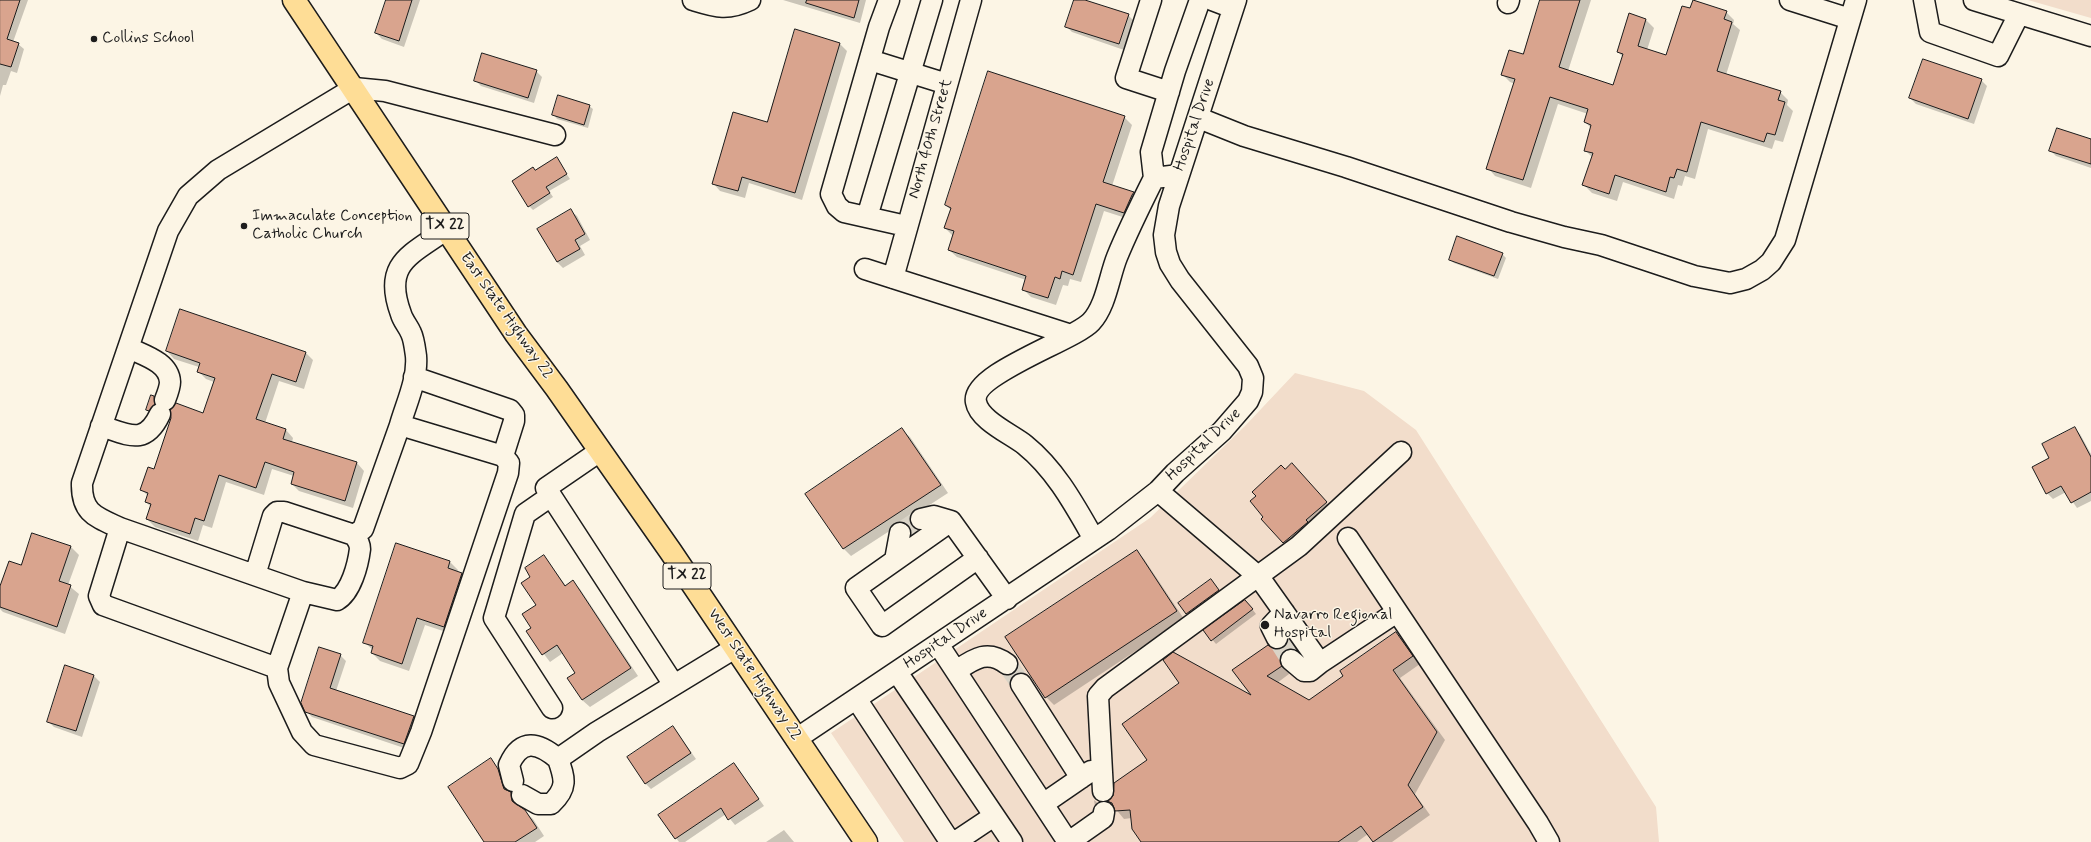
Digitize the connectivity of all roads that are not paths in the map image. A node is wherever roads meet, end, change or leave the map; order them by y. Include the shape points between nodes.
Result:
1 (294, 0) edge
2 (693, 0) edge
3 (750, 0) edge
4 (889, 0) edge
5 (932, 0) edge
6 (971, 0) edge
7 (1151, 0) edge
8 (1200, 0) edge
9 (1212, 0) edge
10 (1790, 0) edge
11 (1856, 0) edge
12 (1924, 0) edge
13 (1974, 0) edge
14 (1235, 4) edge
15 (2019, 14) junction
16 (1850, 19) junction
17 (2091, 36) edge
18 (870, 60) junction
19 (910, 71) junction
20 (947, 84) junction
21 (354, 88) junction
22 (1169, 92) junction
23 (1199, 118) junction
24 (555, 135) dead end
25 (1179, 175) junction
26 (1154, 178) junction
27 (867, 217) junction
28 (906, 226) junction
29 (447, 229) junction
30 (865, 269) dead end
31 (893, 278) junction
32 (1072, 335) junction
33 (128, 348) junction
34 (414, 377) junction
35 (400, 425) junction
36 (102, 426) junction
37 (600, 450) junction
38 (1401, 452) dead end
39 (503, 456) junction
40 (1158, 491) junction
41 (551, 496) junction
42 (921, 519) tunnel mouth
43 (951, 521) junction
44 (120, 528) junction
45 (900, 533) dead end
46 (354, 535) junction
47 (1348, 538) dead end
48 (1094, 540) junction
49 (978, 558) junction
50 (895, 560) junction
51 (255, 575) junction
52 (1259, 577) junction
53 (303, 592) junction
54 (1006, 598) junction
55 (1284, 612) junction
56 (1397, 612) junction
57 (1277, 638) tunnel mouth
58 (938, 644) junction
59 (735, 648) junction
60 (1292, 660) tunnel mouth
61 (1320, 663) junction
62 (1007, 664) tunnel mouth
63 (277, 668) junction
64 (956, 671) junction
65 (897, 672) junction
66 (1021, 684) tunnel mouth
67 (674, 685) junction
68 (856, 700) junction
69 (552, 708) dead end
70 (796, 739) junction
71 (558, 759) junction
72 (1101, 764) junction
73 (1081, 778) junction
74 (1103, 791) dead end
75 (1043, 804) junction
76 (1104, 812) dead end
77 (994, 816) junction
78 (866, 842) edge
79 (955, 842) edge
80 (1012, 842) edge
81 (1069, 842) edge
82 (1549, 842) edge

1 - 21 main road, East State Highway 22 / TX 22
2 - 3 street via 717,8 732,7
4 - 18 street
5 - 19 street
6 - 20 street, North 40th Street
7 - 22 street via 1126,78
8 - 22 street
9 - 14 street
10 - 16 street
11 - 16 street
12 - 15 street via 1930,32 1998,56
13 - 15 street
14 - 23 street, Hospital Drive
15 - 17 street
16 - 23 street via 1785,240 1771,262 1762,270 1746,279 1730,283 1694,276 1601,245 1511,222 1353,169 1244,136
18 - 19 street
18 - 27 street via 831,194 837,206 844,212
19 - 20 street
19 - 27 street
20 - 28 street, North 40th Street
21 - 24 street via 385,91
21 - 29 main road, East State Highway 22 / TX 22
21 - 33 street via 218,170 188,196 168,231
22 - 26 street via 1151,152
23 - 25 street, Hospital Drive
25 - 26 street
25 - 40 street, Hospital Drive via 1169,206 1164,235 1166,252 1180,280 1248,366 1253,378 1248,401 1222,431
26 - 32 street via 1117,259 1104,299 1092,321
27 - 28 street
28 - 31 street, North 40th Street
29 - 34 street via 404,260 398,266 396,274 395,293 401,315 412,334 416,358
29 - 37 main road, East State Highway 22 / TX 22 via 516,334
30 - 31 street
31 - 32 street
32 - 48 street via 991,378 977,393 976,402 984,417 1025,445 1049,466
33 - 36 street
33 - 36 street via 154,360 166,370 170,382 162,407 154,428 145,435 130,435
34 - 35 street
34 - 39 street via 510,410 514,415 514,421
35 - 39 street
35 - 46 street via 364,528
36 - 44 street via 82,483 82,498 94,516
37 - 41 street via 546,488
37 - 59 main road, West State Highway 22 / TX 22
38 - 52 street via 1299,546
39 - 63 street via 509,463 508,473 408,764 400,768 314,745 302,732 279,683
40 - 48 street, Hospital Drive
40 - 52 street
41 - 67 street
41 - 69 street via 525,514 494,618
42 - 43 street via 934,516
43 - 49 street
43 - 50 street
44 - 51 street
44 - 63 street via 99,596 103,604
45 - 50 street
46 - 51 street via 284,512 277,512 273,516
46 - 53 street via 360,549 350,586 344,596 337,600
47 - 56 street
48 - 54 street, Hospital Drive
49 - 50 street via 882,626 856,588
49 - 54 street
51 - 53 street
52 - 55 street
52 - 72 street via 1105,688 1098,696
53 - 63 street
54 - 58 street, Hospital Drive
55 - 57 street via 1271,626
55 - 61 street
56 - 61 street
56 - 82 street
58 - 64 street
58 - 65 street, Hospital Drive
59 - 67 street
59 - 70 main road, West State Highway 22 / TX 22
60 - 61 street via 1304,671
62 - 64 street via 997,656 984,656
64 - 75 street
65 - 68 street, Hospital Drive
65 - 77 street
66 - 73 street
67 - 71 street
68 - 70 street, Hospital Drive
68 - 79 street via 947,837
70 - 78 main road, West State Highway 22 / TX 22
71 - 71 street via 564,779 561,794 551,804 538,804 518,788 509,765 513,755 523,746 534,745 546,749
72 - 73 street
72 - 74 street
73 - 75 street
75 - 81 street
76 - 81 street via 1103,818
77 - 79 street
77 - 80 street

